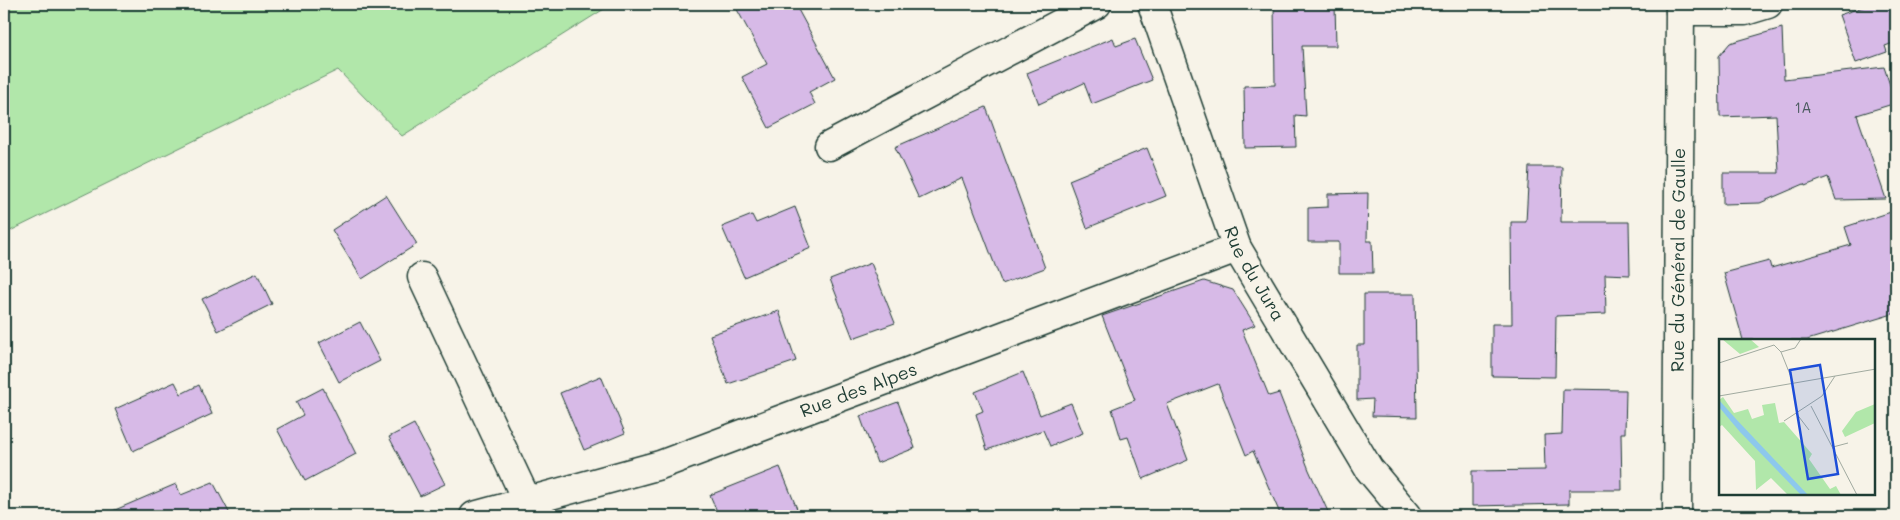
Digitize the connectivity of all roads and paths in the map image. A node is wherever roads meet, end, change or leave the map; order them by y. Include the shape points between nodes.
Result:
1 (1098, 4) edge
2 (1152, 4) edge
3 (1768, 4) edge
4 (1680, 7) edge
5 (829, 146) dead end
6 (1237, 248) junction
7 (422, 277) dead end
8 (527, 501) junction
9 (479, 516) edge
10 (1408, 516) edge
11 (1677, 516) edge

1 - 5 street
2 - 6 street, Rue du Jura
3 - 4 street via 1746,11
4 - 11 street, Rue du Général de Gaulle
6 - 8 street, Rue des Alpes via 660,465
6 - 10 street, Rue du Jura via 1369,469
7 - 8 street
8 - 9 street, Rue des Alpes

